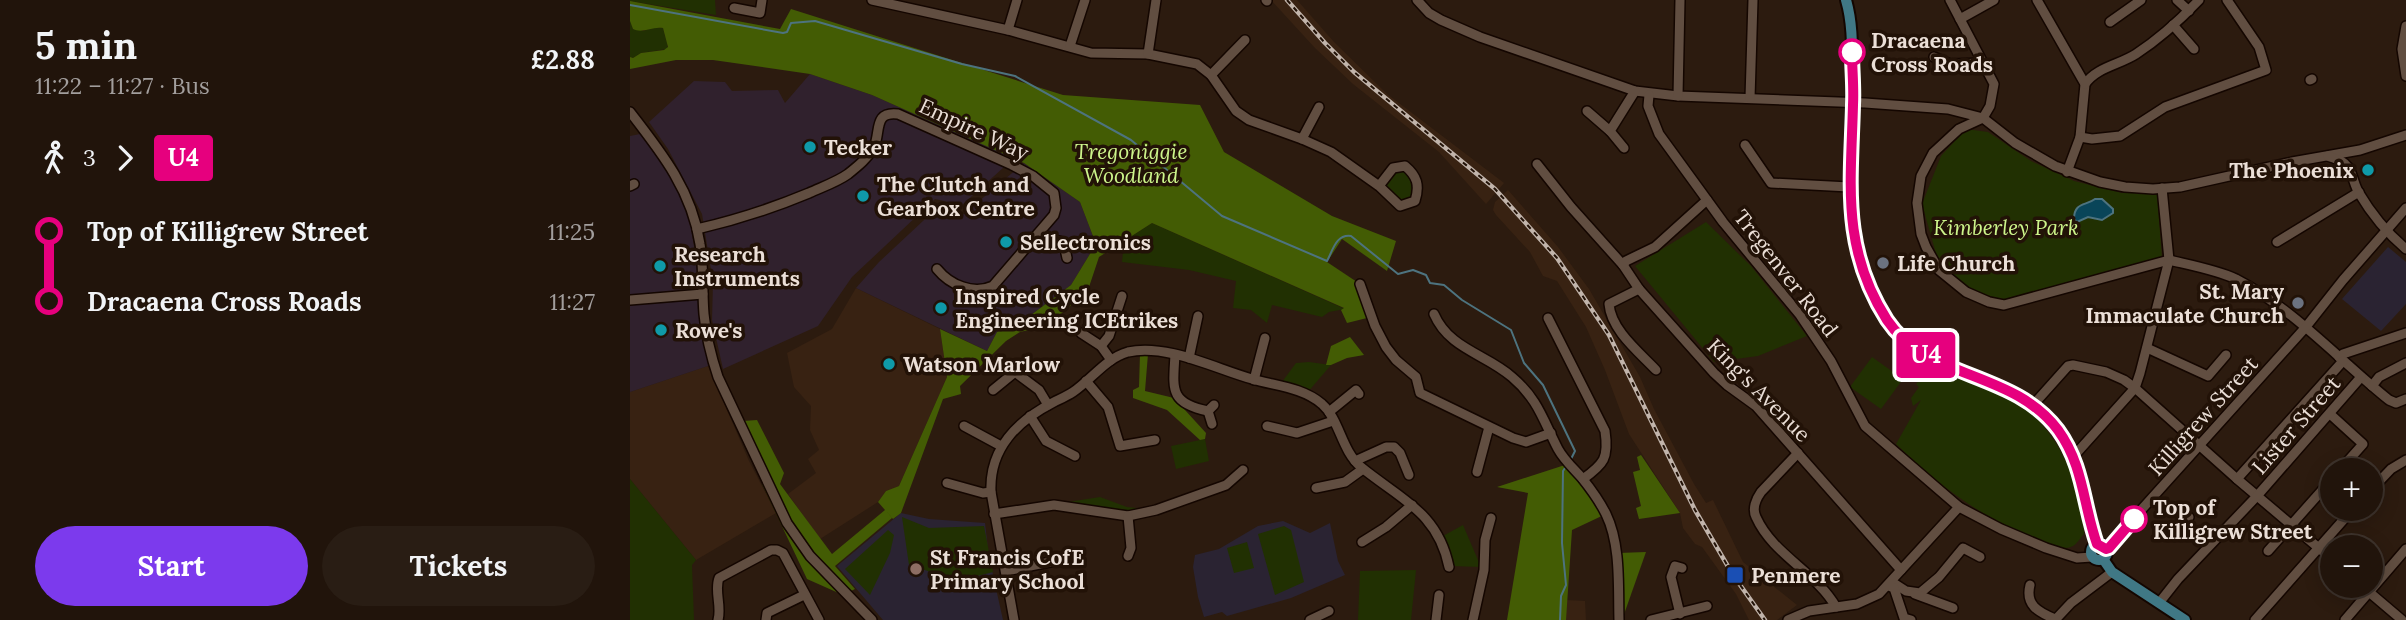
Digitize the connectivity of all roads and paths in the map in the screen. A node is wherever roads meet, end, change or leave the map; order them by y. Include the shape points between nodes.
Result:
1 (762, 0) edge
2 (872, 0) edge
3 (1017, 0) edge
4 (1085, 0) edge
5 (1156, 0) edge
6 (1417, 0) edge
7 (1680, 0) edge
8 (1753, 0) edge
9 (1846, 0) edge
10 (1950, 0) edge
11 (1994, 0) edge
12 (2037, 0) edge
13 (2141, 0) edge
14 (2177, 0) edge
15 (2199, 0) edge
16 (2227, 0) edge
17 (734, 8) dead end
18 (2189, 11) junction
19 (1960, 19) junction
20 (2110, 22) dead end
21 (2173, 25) junction
22 (2406, 26) edge
23 (1008, 30) junction
24 (1245, 40) dead end
25 (1070, 46) junction
26 (2194, 49) dead end
27 (1148, 54) junction
28 (1934, 57) dead end
29 (1984, 63) junction
30 (1211, 75) junction
31 (2406, 76) edge
32 (2085, 84) junction
33 (1635, 91) junction
34 (1649, 95) junction
35 (1678, 96) junction
36 (1750, 99) junction
37 (1853, 103) junction
38 (1319, 107) dead end
39 (1587, 111) dead end
40 (630, 112) edge
41 (1983, 118) junction
42 (1610, 131) junction
43 (2406, 135) edge
44 (2080, 137) junction
45 (1302, 139) junction
46 (1745, 145) dead end
47 (1624, 148) dead end
48 (2360, 150) junction
49 (2326, 156) junction
50 (1537, 164) dead end
51 (2067, 172) junction
52 (2351, 173) junction
53 (1379, 186) junction
54 (1849, 187) junction
55 (2162, 188) junction
56 (2358, 192) junction
57 (1707, 200) junction
58 (2406, 208) edge
59 (697, 229) junction
60 (2386, 231) junction
61 (1038, 234) junction
62 (2277, 242) dead end
63 (2406, 249) edge
64 (1067, 258) dead end
65 (2169, 260) junction
66 (1623, 265) junction
67 (937, 268) dead end
68 (1360, 284) dead end
69 (1639, 289) junction
70 (703, 295) junction
71 (1122, 296) dead end
72 (630, 300) edge
73 (1434, 314) dead end
74 (1198, 316) dead end
75 (1548, 318) dead end
76 (2305, 328) junction
77 (1081, 332) dead end
78 (2406, 333) edge
79 (1265, 338) dead end
80 (1101, 346) junction
81 (2147, 348) junction
82 (1175, 355) junction
83 (2225, 355) dead end
84 (1189, 358) junction
85 (2341, 359) junction
86 (1111, 360) junction
87 (2406, 363) edge
88 (1656, 370) dead end
89 (2361, 377) junction
90 (1254, 380) junction
91 (1086, 381) junction
92 (2372, 386) junction
93 (2135, 388) junction
94 (993, 390) dead end
95 (1359, 394) dead end
96 (2406, 398) edge
97 (1048, 405) junction
98 (2033, 405) junction
99 (2330, 414) junction
100 (1030, 416) junction
101 (1331, 416) junction
102 (1212, 424) dead end
103 (964, 426) dead end
104 (1267, 426) dead end
105 (1489, 427) junction
106 (1551, 433) junction
107 (1155, 440) dead end
108 (2202, 445) junction
109 (1001, 446) junction
110 (1798, 453) junction
111 (1075, 456) dead end
112 (2073, 457) junction
113 (2351, 458) edge
114 (2406, 460) edge
115 (1355, 461) junction
116 (1363, 469) junction
117 (1243, 470) dead end
118 (1477, 472) dead end
119 (1409, 475) dead end
120 (2383, 477) edge
121 (1583, 479) junction
122 (2237, 479) junction
123 (947, 483) dead end
124 (1316, 488) dead end
125 (991, 492) junction
126 (2320, 493) edge
127 (2257, 496) junction
128 (1412, 505) junction
129 (1959, 507) junction
130 (994, 514) junction
131 (1128, 516) junction
132 (2189, 517) dead end
133 (1491, 518) dead end
134 (2342, 521) edge
135 (2292, 525) junction
136 (2171, 536) dead end
137 (1362, 542) dead end
138 (2319, 547) junction
139 (2406, 549) edge
140 (2268, 551) dead end
141 (2100, 552) junction
142 (1128, 556) dead end
143 (1980, 557) dead end
144 (1060, 560) dead end
145 (1449, 567) dead end
146 (1682, 568) dead end
147 (1901, 570) junction
148 (1006, 571) junction
149 (2383, 571) edge
150 (2112, 572) junction
151 (1890, 584) junction
152 (2030, 585) dead end
153 (1913, 593) junction
154 (804, 595) junction
155 (1439, 595) dead end
156 (2359, 598) edge
157 (2376, 598) edge
158 (2159, 603) junction
159 (1707, 606) dead end
160 (1836, 607) junction
161 (1953, 608) dead end
162 (1329, 611) dead end
163 (1679, 614) junction
164 (1908, 619) edge
165 (2055, 619) edge
166 (718, 620) edge
167 (766, 620) edge
168 (819, 620) edge
169 (872, 620) edge
170 (1014, 620) edge
171 (1310, 620) edge
172 (1436, 620) edge
173 (1473, 620) edge
174 (1619, 620) edge
175 (1651, 620) edge
176 (1788, 620) edge
177 (2185, 620) edge
178 (2255, 620) edge
179 (2345, 620) edge
180 (2402, 620) edge

1 - 17 street via 760,13
2 - 23 street
3 - 23 street
4 - 25 street
5 - 27 street
6 - 33 street via 1429,13 1480,37
7 - 35 street
8 - 36 street
9 - 37 main road
10 - 19 street
11 - 19 street
12 - 32 street
13 - 20 street
14 - 18 street
15 - 18 street
16 - 44 street via 2259,47 2266,70 2165,107 2120,136
18 - 21 street
19 - 29 street
21 - 26 street
21 - 32 street via 2138,53 2091,75
22 - 31 street via 2402,49
23 - 25 street
24 - 30 street
25 - 27 street via 1091,53
27 - 30 street via 1197,64
28 - 29 street via 1950,64
29 - 41 street via 1994,84
30 - 45 street via 1236,111
32 - 44 street
33 - 34 street
33 - 42 street
34 - 35 street
34 - 57 street, Tregenver Road via 1648,106 1659,134
35 - 36 street
36 - 37 street
37 - 41 street via 1932,106
37 - 54 main road
38 - 45 street
39 - 42 street
40 - 59 street via 677,177
41 - 51 street via 2034,156
41 - 65 street via 1959,129 1933,153 1920,176 1917,203 1926,247 1939,270 1966,292 2004,305
42 - 47 street
43 - 48 street
44 - 51 street
45 - 53 street via 1331,152
46 - 54 street via 1771,183
48 - 49 street
48 - 52 street
49 - 52 street via 2345,163
49 - 55 street
50 - 66 street, King's Avenue
51 - 55 street via 2125,187
52 - 56 street
53 - 53 street via 1393,169 1405,166 1417,179 1415,201 1400,206
54 - 98 main road via 1852,229 1861,262 1895,330 1934,360 2007,389
55 - 65 street
56 - 60 street
56 - 62 street
57 - 66 street via 1656,247
57 - 129 street, Tregenver Road via 1807,324 1865,426
58 - 60 street, Killigrew Street
59 - 61 street, Empire Way via 780,205 843,177 867,157 875,145 879,123 890,113 1012,165 1050,189 1056,208
59 - 70 street
60 - 63 street
60 - 76 street, Killigrew Street
61 - 64 street via 1047,242 1064,244
61 - 67 street, Empire Way via 993,286 983,290 946,280
65 - 76 street via 2235,279
65 - 81 street
66 - 69 street, King's Avenue
68 - 105 street via 1386,347 1418,380 1420,393
69 - 88 street via 1609,304 1609,313 1625,338
69 - 110 street, King's Avenue via 1714,373 1756,407
70 - 72 street
70 - 169 street via 718,377 787,523 810,556
71 - 80 street via 1109,336
73 - 106 street via 1449,337 1527,390
74 - 84 street
75 - 121 street via 1605,431 1605,458
76 - 85 street
76 - 108 street, Killigrew Street
77 - 80 street
78 - 85 street via 2343,354
79 - 90 street
80 - 86 street
81 - 83 street via 2208,376
81 - 93 street
82 - 84 street
82 - 86 street via 1148,350 1127,352
82 - 102 street via 1173,388 1179,400 1191,408 1211,408
84 - 90 street
85 - 89 street
85 - 122 street
86 - 91 street
87 - 92 street via 2379,377
89 - 92 street
89 - 99 street, Lister Street
90 - 101 street via 1298,391 1321,403
91 - 97 street
91 - 107 street via 1108,407 1120,446
92 - 96 street via 2389,400
93 - 98 street via 2106,372 2073,365
93 - 108 street
93 - 112 street
94 - 97 street via 1015,372 1039,390
95 - 101 street via 1356,390
97 - 100 street
98 - 112 main road via 2057,429
99 - 113 street via 2363,444
99 - 127 street, Lister Street
100 - 109 street
100 - 111 street via 1046,441
101 - 104 street via 1297,433
101 - 115 street
103 - 109 street
105 - 106 street via 1526,442
105 - 118 street
106 - 121 street via 1567,464
108 - 122 street
108 - 141 street, Killigrew Street
109 - 125 street
110 - 147 street, King's Avenue
110 - 160 street via 1760,492 1756,517
112 - 141 main road
114 - 120 street
115 - 116 street
115 - 119 street via 1394,447
116 - 124 street via 1345,482
116 - 128 street
117 - 131 street via 1226,485
121 - 174 street via 1606,514 1613,536
122 - 127 street
123 - 125 street
125 - 130 street
126 - 135 street
127 - 135 street
127 - 158 street, Lister Street
128 - 137 street
128 - 145 street via 1438,534
129 - 141 street, Tregenver Road via 2011,534 2077,558
129 - 147 street
130 - 131 street via 1054,505
130 - 148 street
131 - 142 street
132 - 136 street
133 - 173 street
134 - 138 street
135 - 138 street
135 - 140 street
138 - 178 street
139 - 149 street
141 - 150 main road
143 - 153 street via 1963,548 1927,588
144 - 148 street
146 - 163 street via 1675,566 1671,577
147 - 151 street
148 - 170 street
150 - 158 main road
150 - 165 street
151 - 153 street
151 - 160 street via 1857,604
151 - 164 street
152 - 165 street via 2028,596 2034,608
153 - 161 street
154 - 166 street via 783,553 771,550 719,578
154 - 167 street via 767,614
154 - 168 street
155 - 172 street
156 - 179 street
157 - 180 street
158 - 177 main road
159 - 163 street
160 - 176 street via 1803,612
162 - 171 street
163 - 175 street

